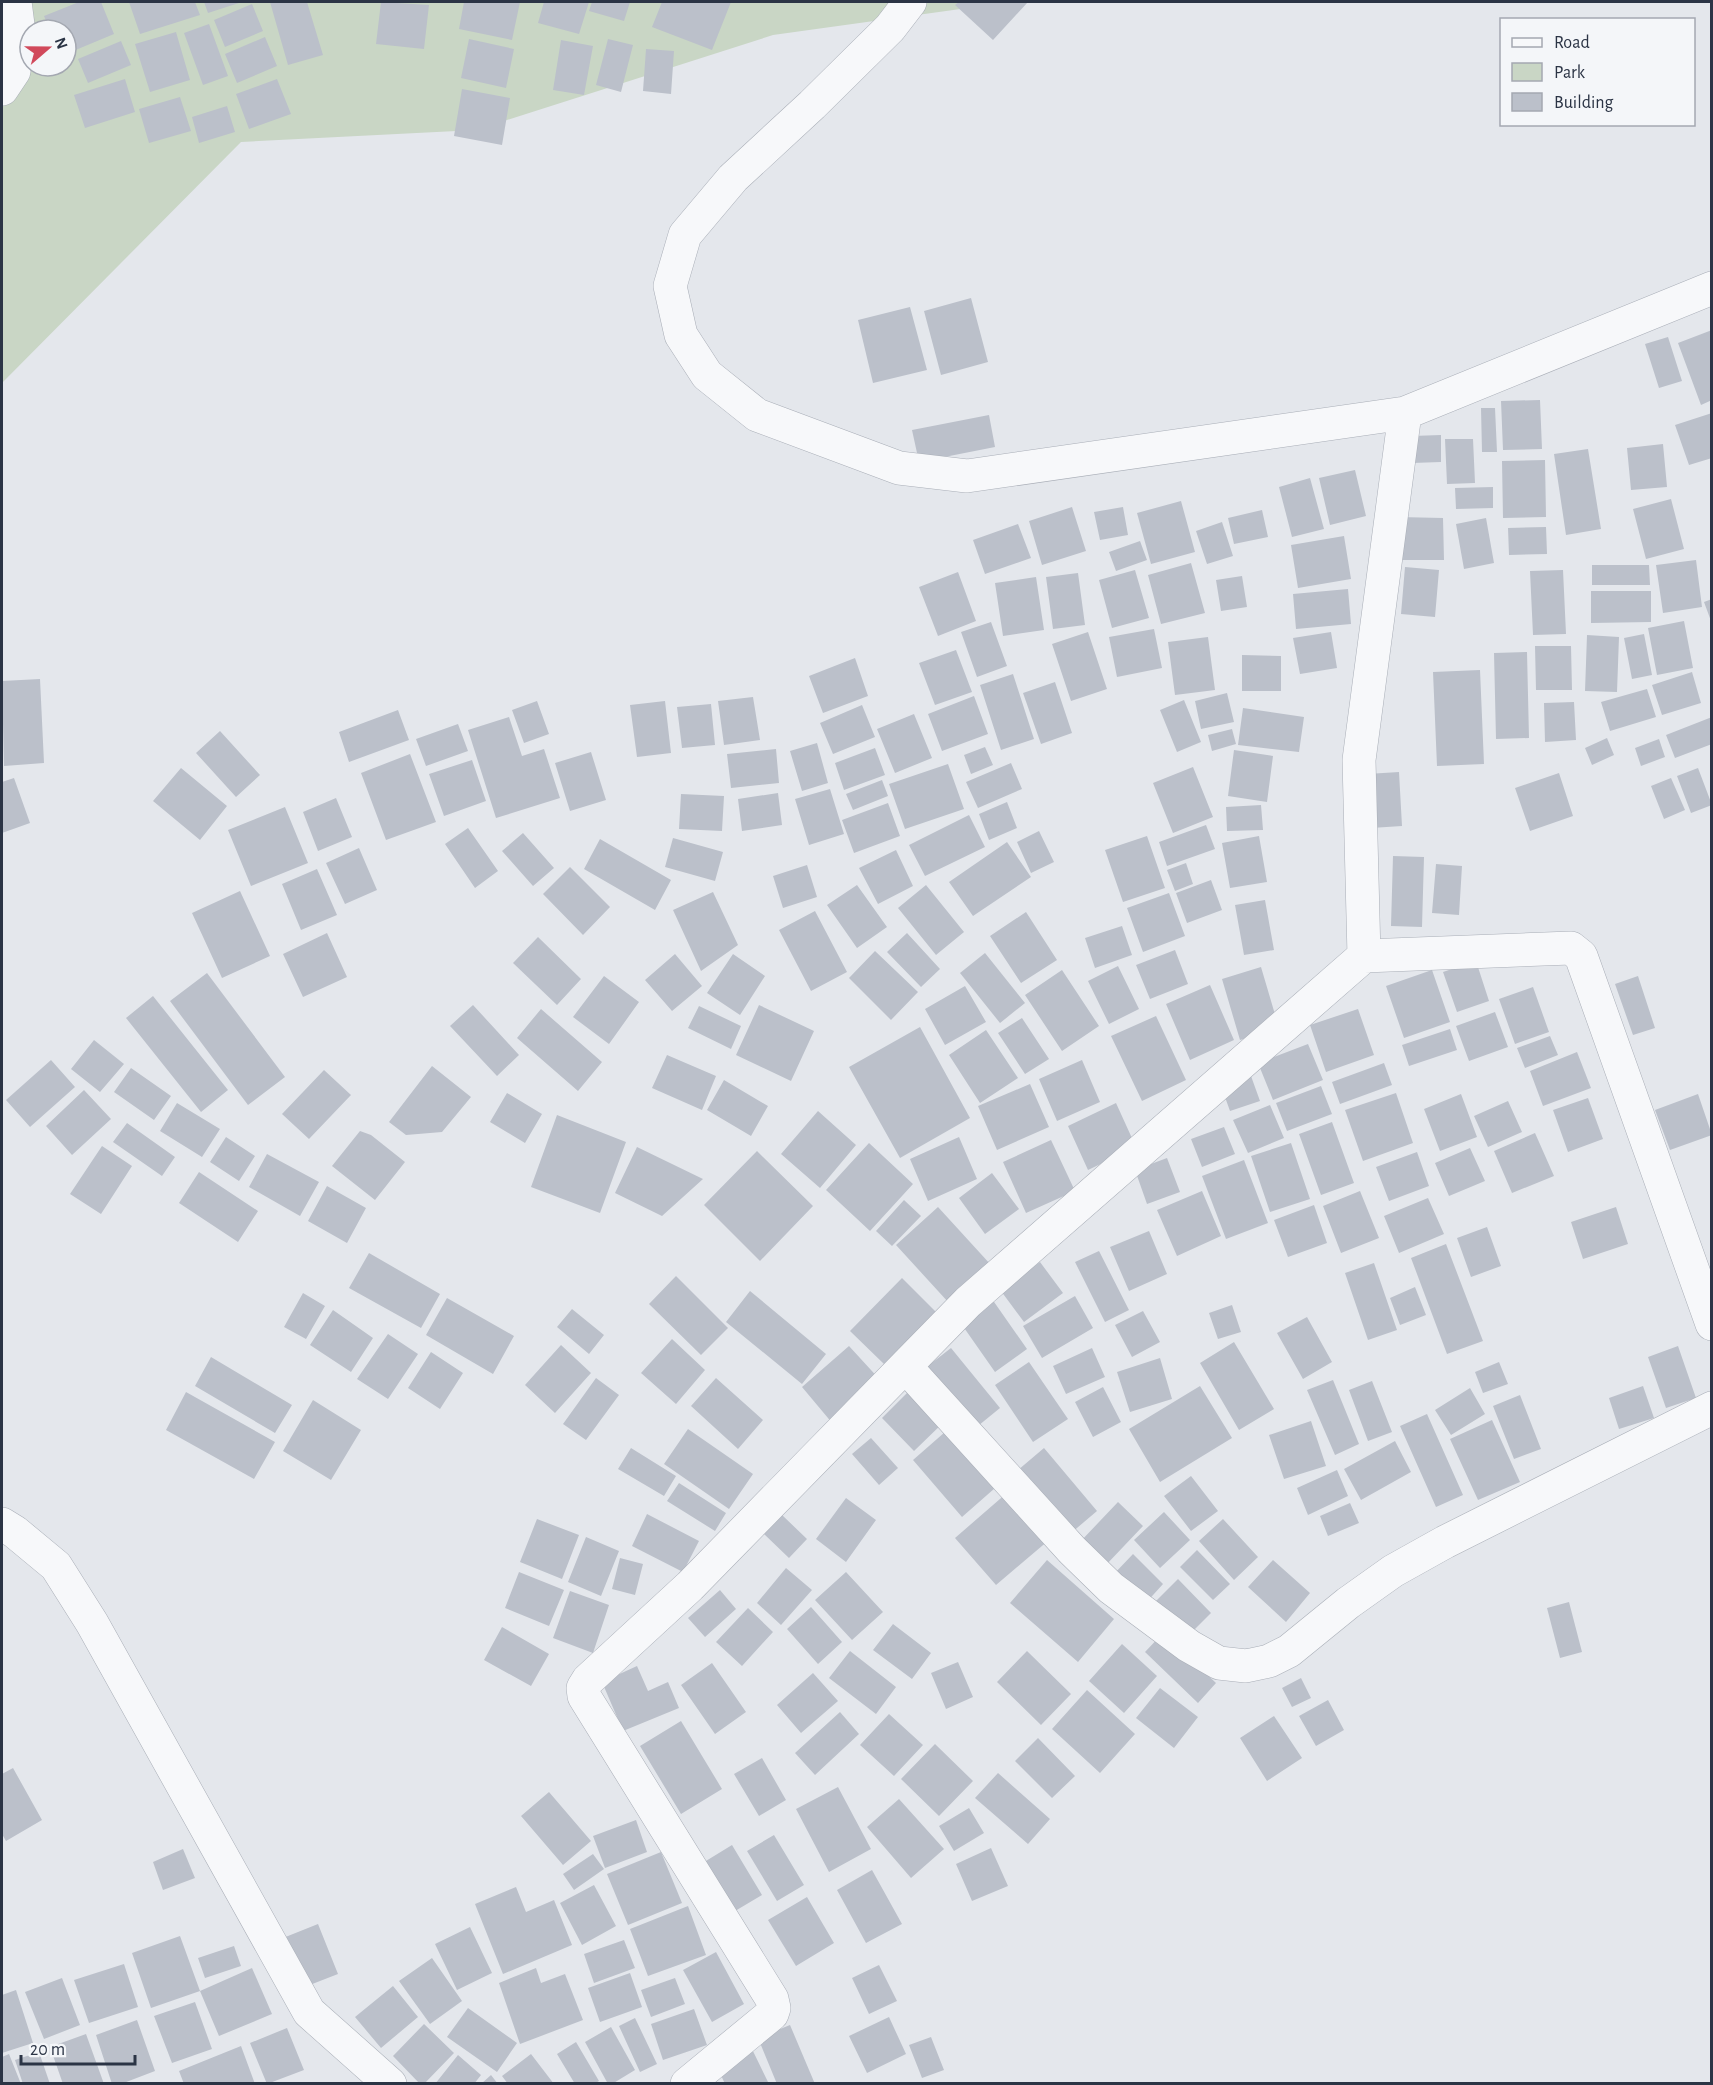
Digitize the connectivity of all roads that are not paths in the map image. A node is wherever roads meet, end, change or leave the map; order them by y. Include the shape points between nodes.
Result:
1 (15, 2) edge
2 (910, 2) edge
3 (2, 89) edge
4 (1712, 288) edge
5 (1405, 413) junction
6 (1364, 956) junction
7 (1712, 1324) edge
8 (906, 1366) junction
9 (1712, 1408) edge
10 (2, 1524) edge
11 (390, 2084) edge
12 (687, 2084) edge

1 - 3 street via 18,25 14,71
2 - 5 street via 882,36 733,178 685,235 670,286 681,335 707,375 757,415 899,468 967,476
4 - 5 street
5 - 6 street via 1359,760
6 - 7 street via 1571,948 1577,951
6 - 8 street via 968,1302
8 - 9 street via 1111,1588 1219,1664 1246,1666 1269,1662 1289,1651 1393,1571 1445,1542
8 - 12 street via 690,1586 583,1688 584,1696 772,1999 772,2014
10 - 11 street via 56,1566 92,1623 309,2012

